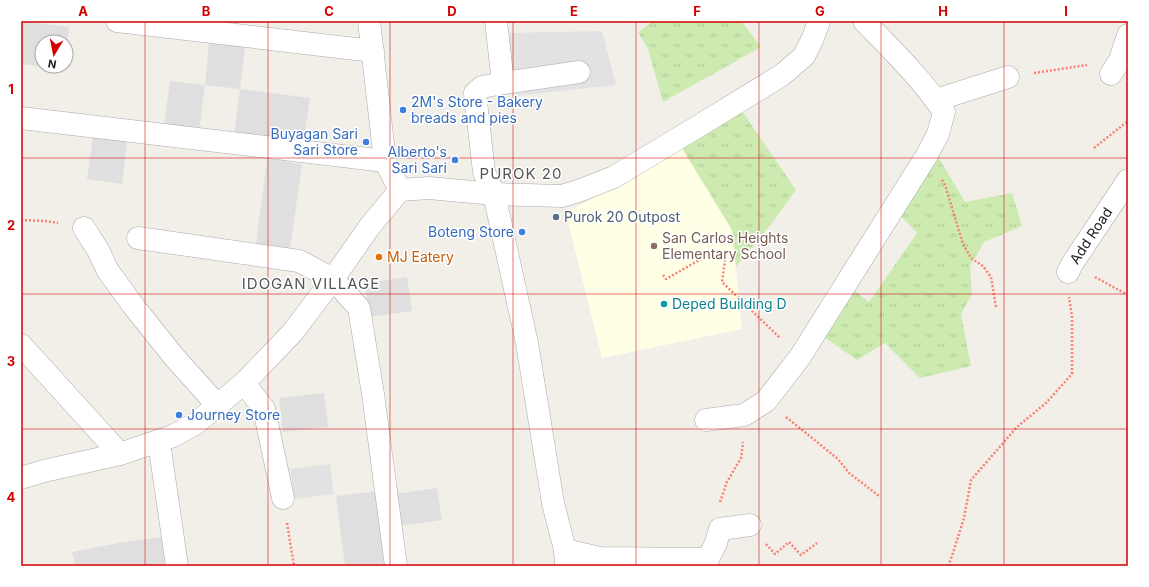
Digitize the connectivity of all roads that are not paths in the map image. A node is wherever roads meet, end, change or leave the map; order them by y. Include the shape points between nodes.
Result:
1 (117, 21) edge
2 (369, 21) edge
3 (496, 21) edge
4 (819, 21) edge
5 (864, 21) edge
6 (1128, 35) edge
7 (373, 51) junction
8 (1116, 67) road end
9 (579, 72) dead end
10 (1008, 76) road end
11 (503, 83) junction
12 (936, 100) junction
13 (21, 118) edge
14 (385, 161) junction
15 (1128, 180) edge
16 (400, 190) junction
17 (494, 194) junction
18 (84, 228) road end
19 (138, 238) dead end
20 (1070, 268) road end
21 (333, 280) junction
22 (21, 345) edge
23 (244, 384) junction
24 (218, 406) junction
25 (706, 420) dead end
26 (159, 442) junction
27 (120, 454) junction
28 (21, 478) edge
29 (283, 498) road end
30 (750, 525) road end
31 (565, 558) edge
32 (177, 566) edge
33 (396, 566) edge

1 - 7 street
2 - 7 street
3 - 11 street
4 - 17 street via 804,56 782,75 614,177 562,196
5 - 12 street
6 - 8 street
7 - 14 street
9 - 11 street
10 - 12 street
11 - 17 street via 482,87 475,93 484,172
12 - 25 street via 944,112 938,134 928,155 800,357 766,401 744,415
13 - 14 street
14 - 16 street
15 - 20 street, Add Road
16 - 17 street via 429,188
16 - 21 street via 370,226
17 - 31 street via 527,343
18 - 24 street via 108,271 135,308
19 - 21 street via 299,261
21 - 23 street via 292,333
21 - 33 street via 359,308
22 - 27 street
23 - 24 street
23 - 29 street via 264,408
24 - 26 street via 195,424
26 - 27 street
26 - 32 street
27 - 28 street
30 - 31 street via 720,530 708,559

